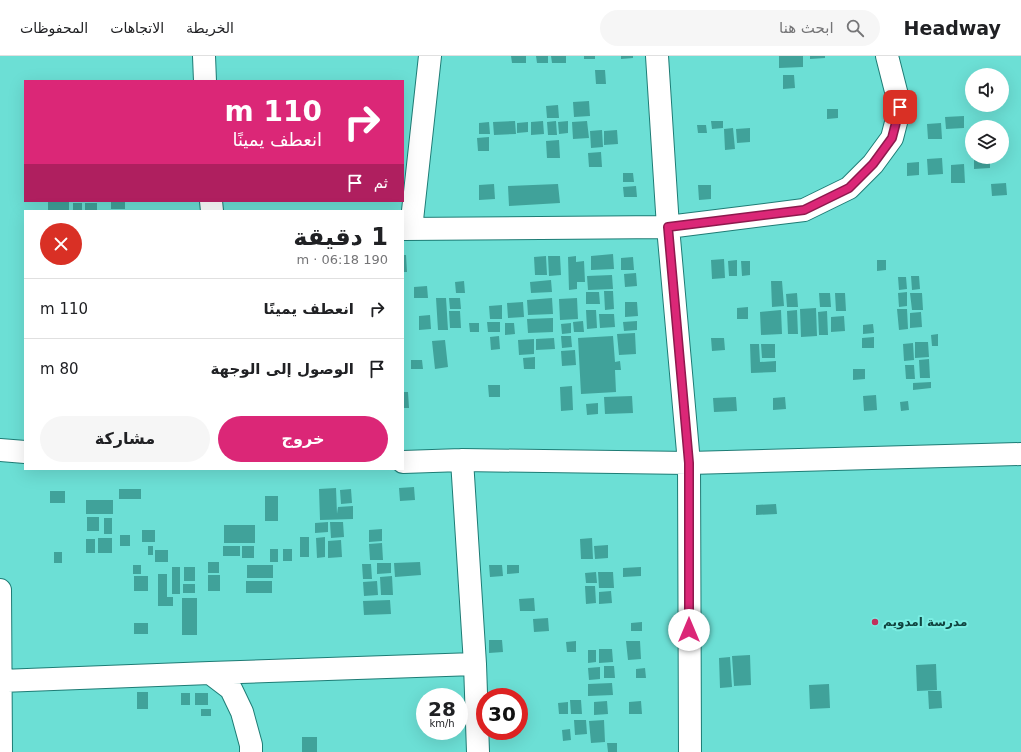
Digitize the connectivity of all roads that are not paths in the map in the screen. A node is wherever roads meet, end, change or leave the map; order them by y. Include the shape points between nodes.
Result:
1 (204, 56) edge
2 (430, 56) edge
3 (657, 56) edge
4 (887, 56) edge
5 (205, 80) edge
6 (668, 227) junction
7 (407, 229) edge
8 (0, 450) edge
9 (24, 452) edge
10 (1021, 454) edge
11 (462, 460) junction
12 (404, 462) edge
13 (689, 463) junction
14 (0, 590) edge
15 (475, 664) junction
16 (210, 673) junction
17 (1, 681) edge
18 (1, 752) edge
19 (251, 752) edge
20 (478, 752) edge
21 (690, 752) edge

1 - 5 street
2 - 7 street
3 - 6 street
4 - 6 street via 900,107 892,138 873,164 849,188 804,210
6 - 7 street
6 - 13 street
8 - 9 street
10 - 13 street
11 - 12 street
11 - 13 street
11 - 15 street
13 - 21 street
14 - 17 street
15 - 16 street
15 - 20 street
16 - 17 street
16 - 19 street via 231,689 242,712
17 - 18 street

